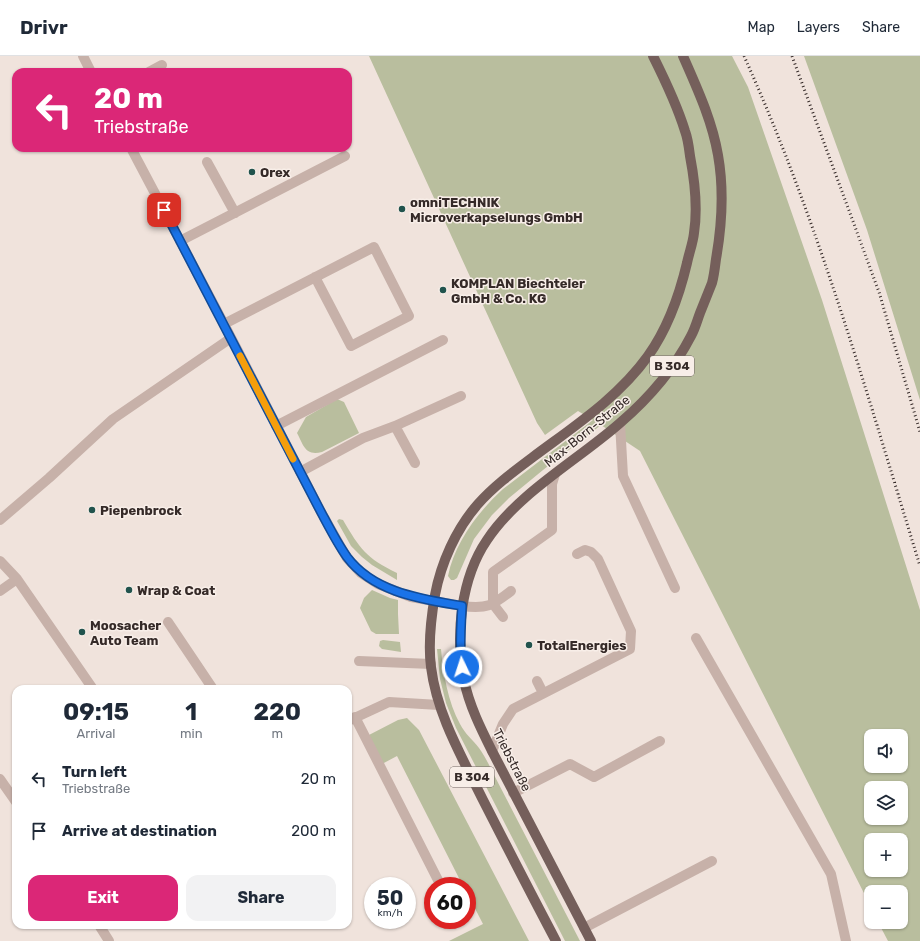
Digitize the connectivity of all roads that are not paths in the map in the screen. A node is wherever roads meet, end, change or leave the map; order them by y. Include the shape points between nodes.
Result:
1 (83, 56) edge
2 (653, 56) edge
3 (683, 56) edge
4 (162, 65) dead end
5 (89, 68) edge
6 (156, 68) edge
7 (133, 152) edge
8 (345, 156) dead end
9 (207, 162) dead end
10 (235, 213) junction
11 (180, 241) junction
12 (315, 277) junction
13 (224, 324) junction
14 (231, 338) junction
15 (443, 340) dead end
16 (461, 396) dead end
17 (620, 423) junction
18 (276, 426) junction
19 (395, 426) junction
20 (415, 463) dead end
21 (300, 472) junction
22 (555, 474) junction
23 (0, 520) edge
24 (577, 554) dead end
25 (0, 561) edge
26 (17, 579) junction
27 (675, 588) dead end
28 (0, 591) edge
29 (510, 591) dead end
30 (434, 601) junction
31 (493, 604) junction
32 (462, 606) junction
33 (503, 617) dead end
34 (168, 622) dead end
35 (696, 638) dead end
36 (359, 660) dead end
37 (431, 664) junction
38 (537, 681) dead end
39 (90, 685) edge
40 (209, 685) edge
41 (543, 693) junction
42 (439, 705) junction
43 (352, 719) edge
44 (352, 721) edge
45 (660, 741) dead end
46 (492, 751) junction
47 (0, 779) edge
48 (513, 792) junction
49 (12, 796) edge
50 (712, 862) dead end
51 (436, 877) edge
52 (584, 928) junction
53 (102, 929) edge
54 (109, 941) edge
55 (556, 941) edge
56 (591, 941) edge
57 (846, 941) edge

1 - 5 street
2 - 30 main road, Max-Born-Straße / B 304 via 686,133 696,189 694,232 671,316 648,356 623,385 585,419 491,490 466,518 450,547
3 - 17 main road, Max-Born-Straße / B 304 via 705,107 718,154 722,190 720,238 714,274 692,335 677,360 659,384
4 - 6 street
7 - 11 street
8 - 10 street
9 - 10 street
10 - 11 street
11 - 13 street
12 - 12 street via 374,246 409,316 351,346
12 - 13 street
13 - 14 street
14 - 18 street
14 - 23 street via 113,419
15 - 18 street
16 - 19 street
17 - 22 main road, Max-Born-Straße / B 304
17 - 27 street via 623,476
18 - 21 street
19 - 20 street
19 - 21 street via 363,438
21 - 30 street via 347,558 361,573 378,584 400,593
22 - 31 street via 552,484 552,530 493,572
22 - 32 main road, Max-Born-Straße / B 304 via 521,502 493,531 478,554
24 - 41 street via 585,550 598,559 632,631 630,649
25 - 26 street
26 - 28 street
26 - 39 street
29 - 31 street
30 - 32 street
30 - 37 main road, B 304
31 - 32 street via 478,608
31 - 33 street
32 - 46 main road, Triebstraße / B 304 via 460,654 464,680
34 - 40 street
35 - 57 street via 831,874
36 - 37 street
37 - 42 main road, B 304
38 - 41 street
41 - 46 street via 513,709 503,724
42 - 43 street via 389,702
42 - 55 main road, B 304 via 449,733
44 - 51 street
45 - 48 street via 594,777 570,764
46 - 48 main road, Triebstraße / B 304
47 - 49 street
48 - 52 main road, Triebstraße / B 304
50 - 52 street
52 - 56 main road, Triebstraße / B 304
53 - 54 street

